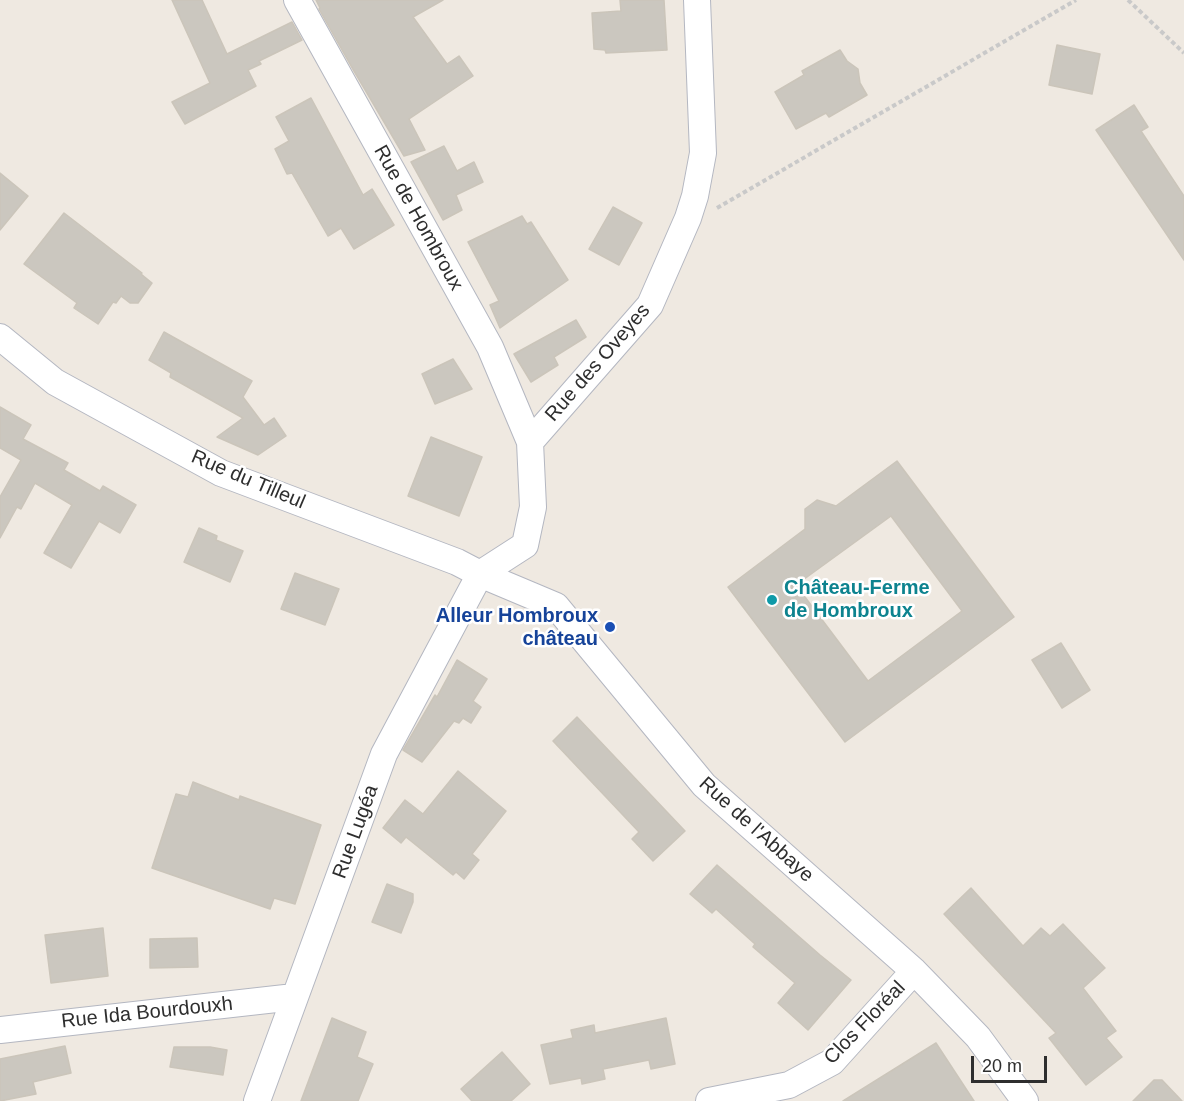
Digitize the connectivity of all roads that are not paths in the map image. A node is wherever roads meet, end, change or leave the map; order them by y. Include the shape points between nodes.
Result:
1 (297, 0) edge
2 (697, 0) edge
3 (0, 338) edge
4 (530, 441) junction
5 (480, 574) junction
6 (914, 971) junction
7 (294, 998) junction
8 (0, 1030) edge
9 (257, 1101) edge
10 (710, 1101) edge
11 (1025, 1101) edge

1 - 4 street, Rue de Hombroux via 490,347
2 - 4 street, Rue des Oveyes via 703,153 688,218 650,305
3 - 5 street, Rue du Tilleul via 55,382 221,473
4 - 5 street via 533,507 525,545
5 - 6 street, Rue de l'Abbaye via 556,606 704,785
5 - 7 street, Rue Lugéa via 384,754
6 - 10 street, Clos Floréal via 832,1062 789,1085
6 - 11 street, Rue de l'Abbaye via 978,1037
7 - 8 street, Rue Ida Bourdouxh
7 - 9 street, Rue Lugéa

